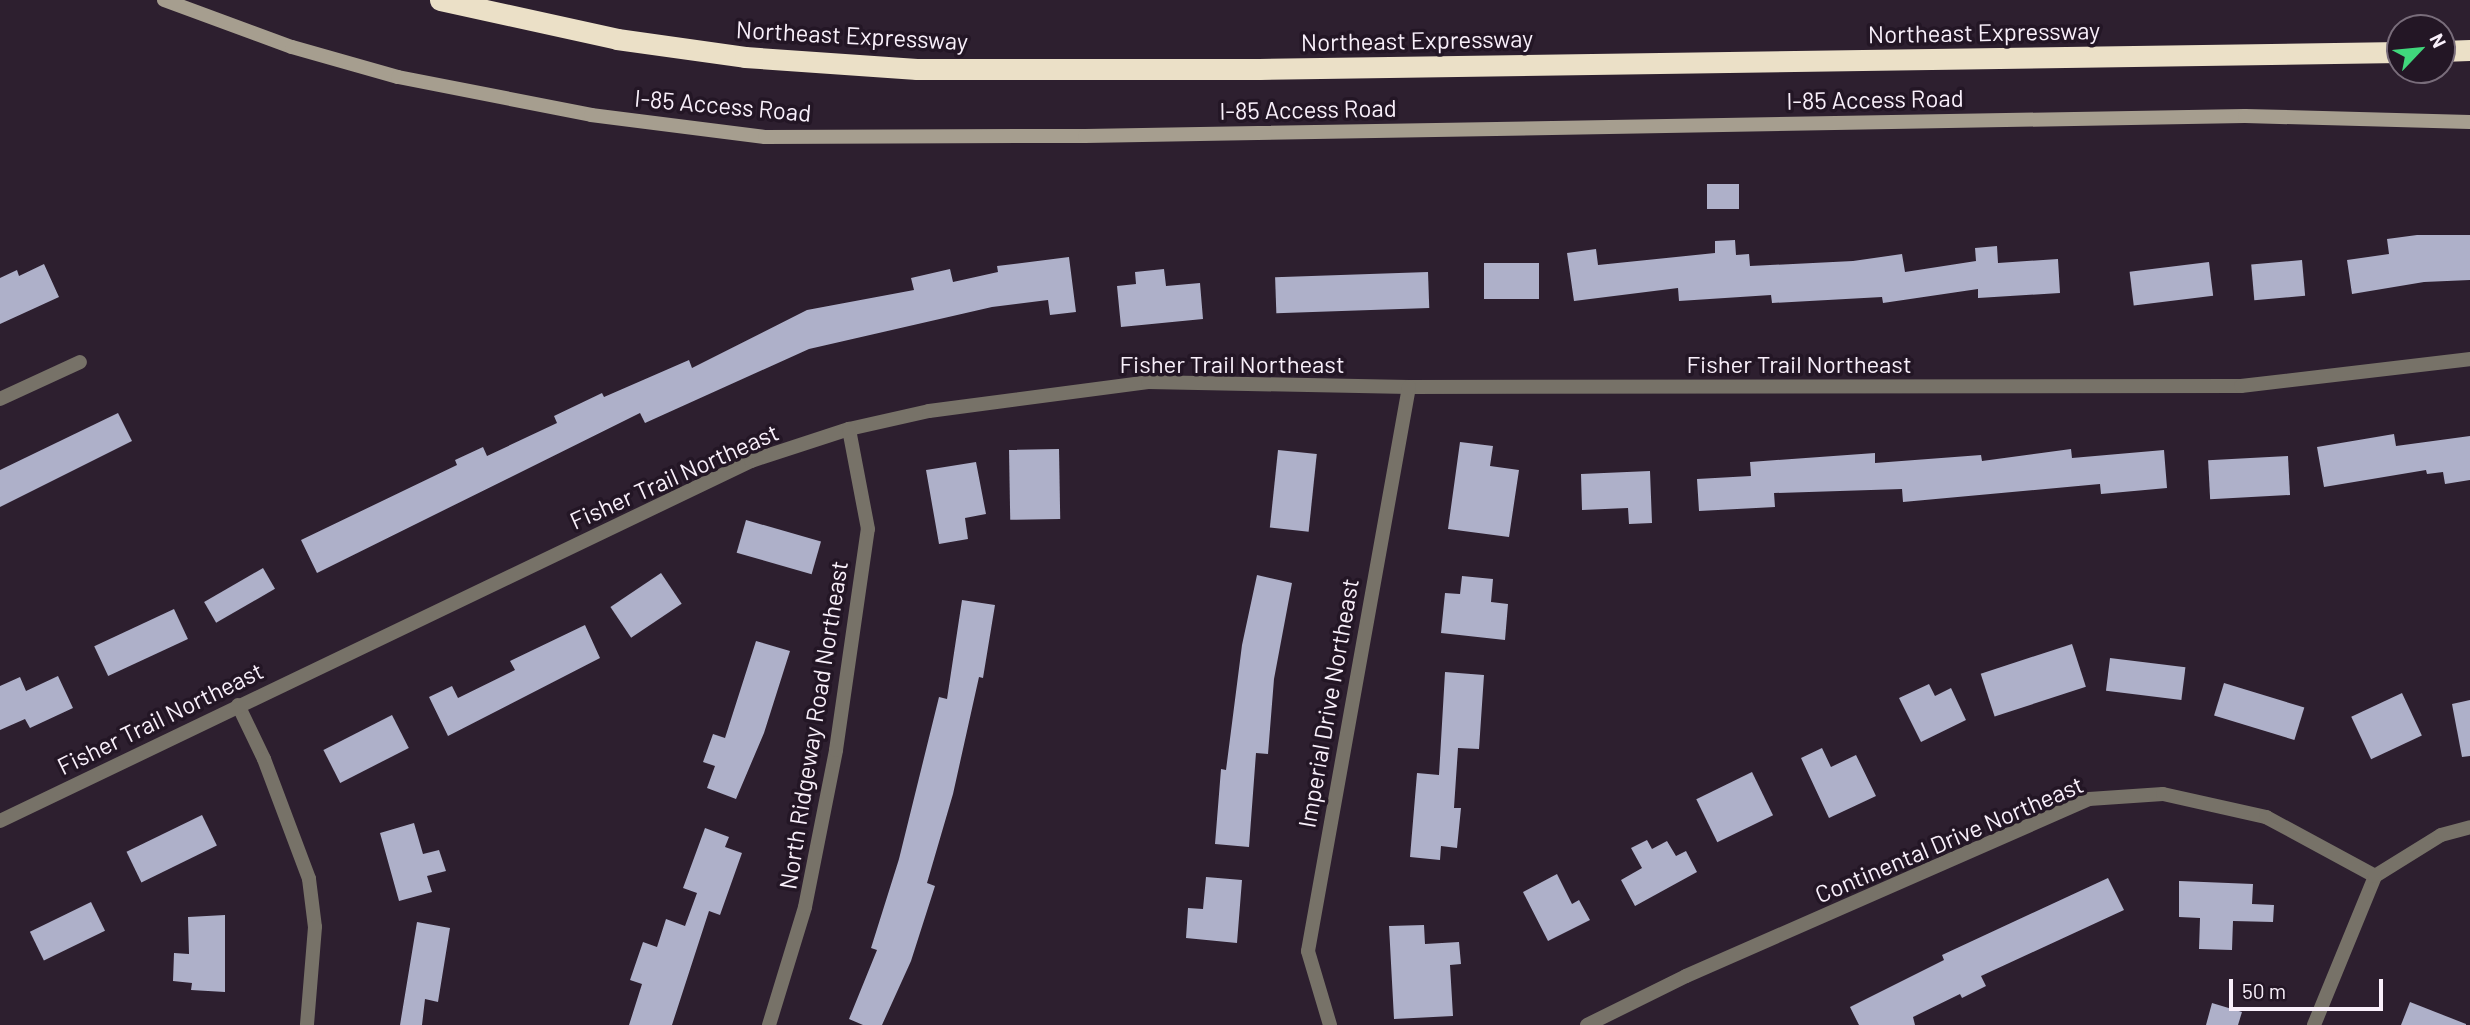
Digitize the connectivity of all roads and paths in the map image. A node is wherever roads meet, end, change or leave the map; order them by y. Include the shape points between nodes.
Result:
1 (164, 0) edge
2 (440, 0) edge
3 (2386, 51) edge
4 (2470, 121) edge
5 (2470, 359) edge
6 (80, 362) dead end
7 (1409, 387) junction
8 (0, 399) edge
9 (849, 429) junction
10 (238, 705) junction
11 (0, 821) edge
12 (2470, 827) edge
13 (2375, 876) junction
14 (307, 1025) edge
15 (769, 1025) edge
16 (1330, 1025) edge
17 (1587, 1025) edge
18 (2314, 1025) edge

1 - 4 main road, I-85 Access Road via 292,47 398,77 591,115 765,137 1099,136 2245,116
2 - 3 highway, Northeast Expressway via 617,39 745,57 918,69 1259,69
5 - 7 street, Fisher Trail Northeast via 2241,386
6 - 8 street
7 - 9 street, Fisher Trail Northeast via 1148,382 929,411
7 - 16 street, Imperial Drive Northeast via 1308,951
9 - 10 street, Fisher Trail Northeast via 751,461
9 - 15 street, North Ridgeway Road Northeast via 868,528 836,750 806,907
10 - 11 street, Fisher Trail Northeast
10 - 14 street via 264,759 309,879 315,927
12 - 13 street via 2441,835
13 - 17 street, Continental Drive Northeast via 2266,817 2163,794 2089,799 1686,976
13 - 18 street

